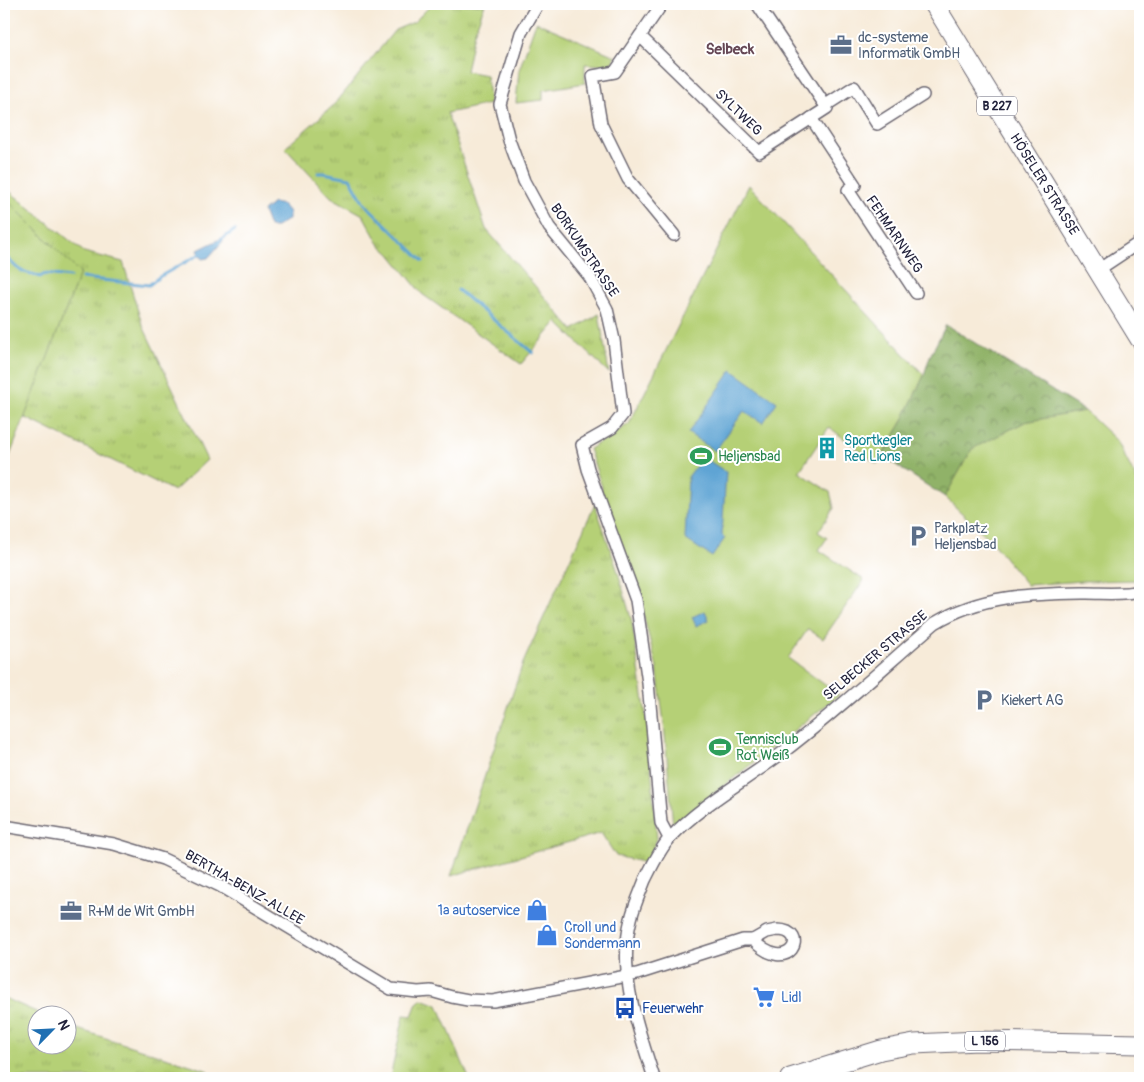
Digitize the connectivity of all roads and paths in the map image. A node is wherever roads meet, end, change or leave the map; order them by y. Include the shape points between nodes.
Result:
1 (538, 4) edge
2 (662, 4) edge
3 (757, 4) edge
4 (934, 4) edge
5 (640, 36) junction
6 (922, 95) dead end
7 (827, 106) junction
8 (810, 118) junction
9 (674, 235) dead end
10 (1140, 242) edge
11 (1098, 270) junction
12 (916, 293) dead end
13 (1140, 339) edge
14 (1140, 591) edge
15 (4, 826) edge
16 (669, 838) junction
17 (753, 940) dead end
18 (628, 976) junction
19 (1140, 1044) edge
20 (654, 1078) edge
21 (790, 1078) edge

1 - 16 street, BORKUMSTRASSE via 521,34 500,104 524,181 549,227 589,276 607,309 623,414 612,428 582,444 588,469 636,600 648,683 661,823
2 - 5 street
3 - 7 street
4 - 11 main road, HÖSELER STRASSE / B 227
5 - 8 street, SYLTWEG via 759,152
5 - 9 street via 615,72 593,76 601,124 628,179
6 - 7 street, SYLTWEG via 877,124 854,87
7 - 8 street, SYLTWEG
8 - 12 street, FEHMARNWEG via 855,185 848,190
10 - 11 street
11 - 13 main road, HÖSELER STRASSE / B 227
14 - 16 street, SELBECKER STRASSE via 1017,596 987,601 949,614 934,623 782,753
15 - 18 street, BERTHA-BENZ-ALLEE via 114,844 163,859 220,886 385,987 493,1001
16 - 18 street, SELBECKER STRASSE via 649,872 630,920
17 - 18 street, BERTHA-BENZ-ALLEE via 743,940
18 - 20 street, SELBECKER STRASSE via 635,1018
19 - 21 main road, L 156 via 978,1041 914,1044 881,1050

